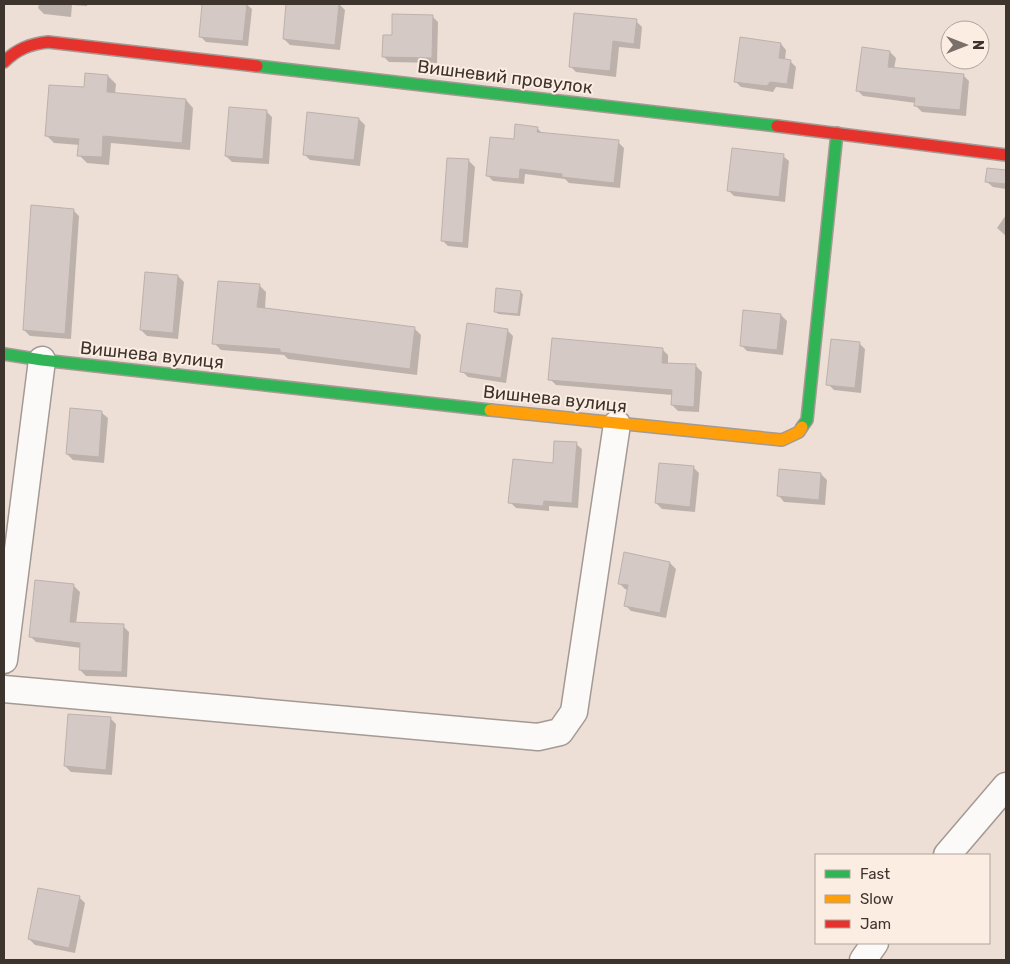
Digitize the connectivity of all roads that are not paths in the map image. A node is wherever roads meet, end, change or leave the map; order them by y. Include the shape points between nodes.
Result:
1 (4, 62) edge
2 (837, 132) junction
3 (1006, 155) edge
4 (4, 354) edge
5 (42, 360) junction
6 (617, 424) junction
7 (4, 660) edge
8 (4, 689) edge
9 (1006, 786) edge
10 (948, 854) edge
11 (874, 944) edge
12 (863, 960) edge

1 - 2 street, Вишневий провулок via 21,48 48,42
2 - 3 street, Вишневий провулок
2 - 6 street, Вишнева вулиця via 807,420 799,432 782,440
4 - 5 street, Вишнева вулиця
5 - 6 street, Вишнева вулиця
5 - 7 street
6 - 8 street via 574,712 560,732 538,737
9 - 10 street
11 - 12 street

